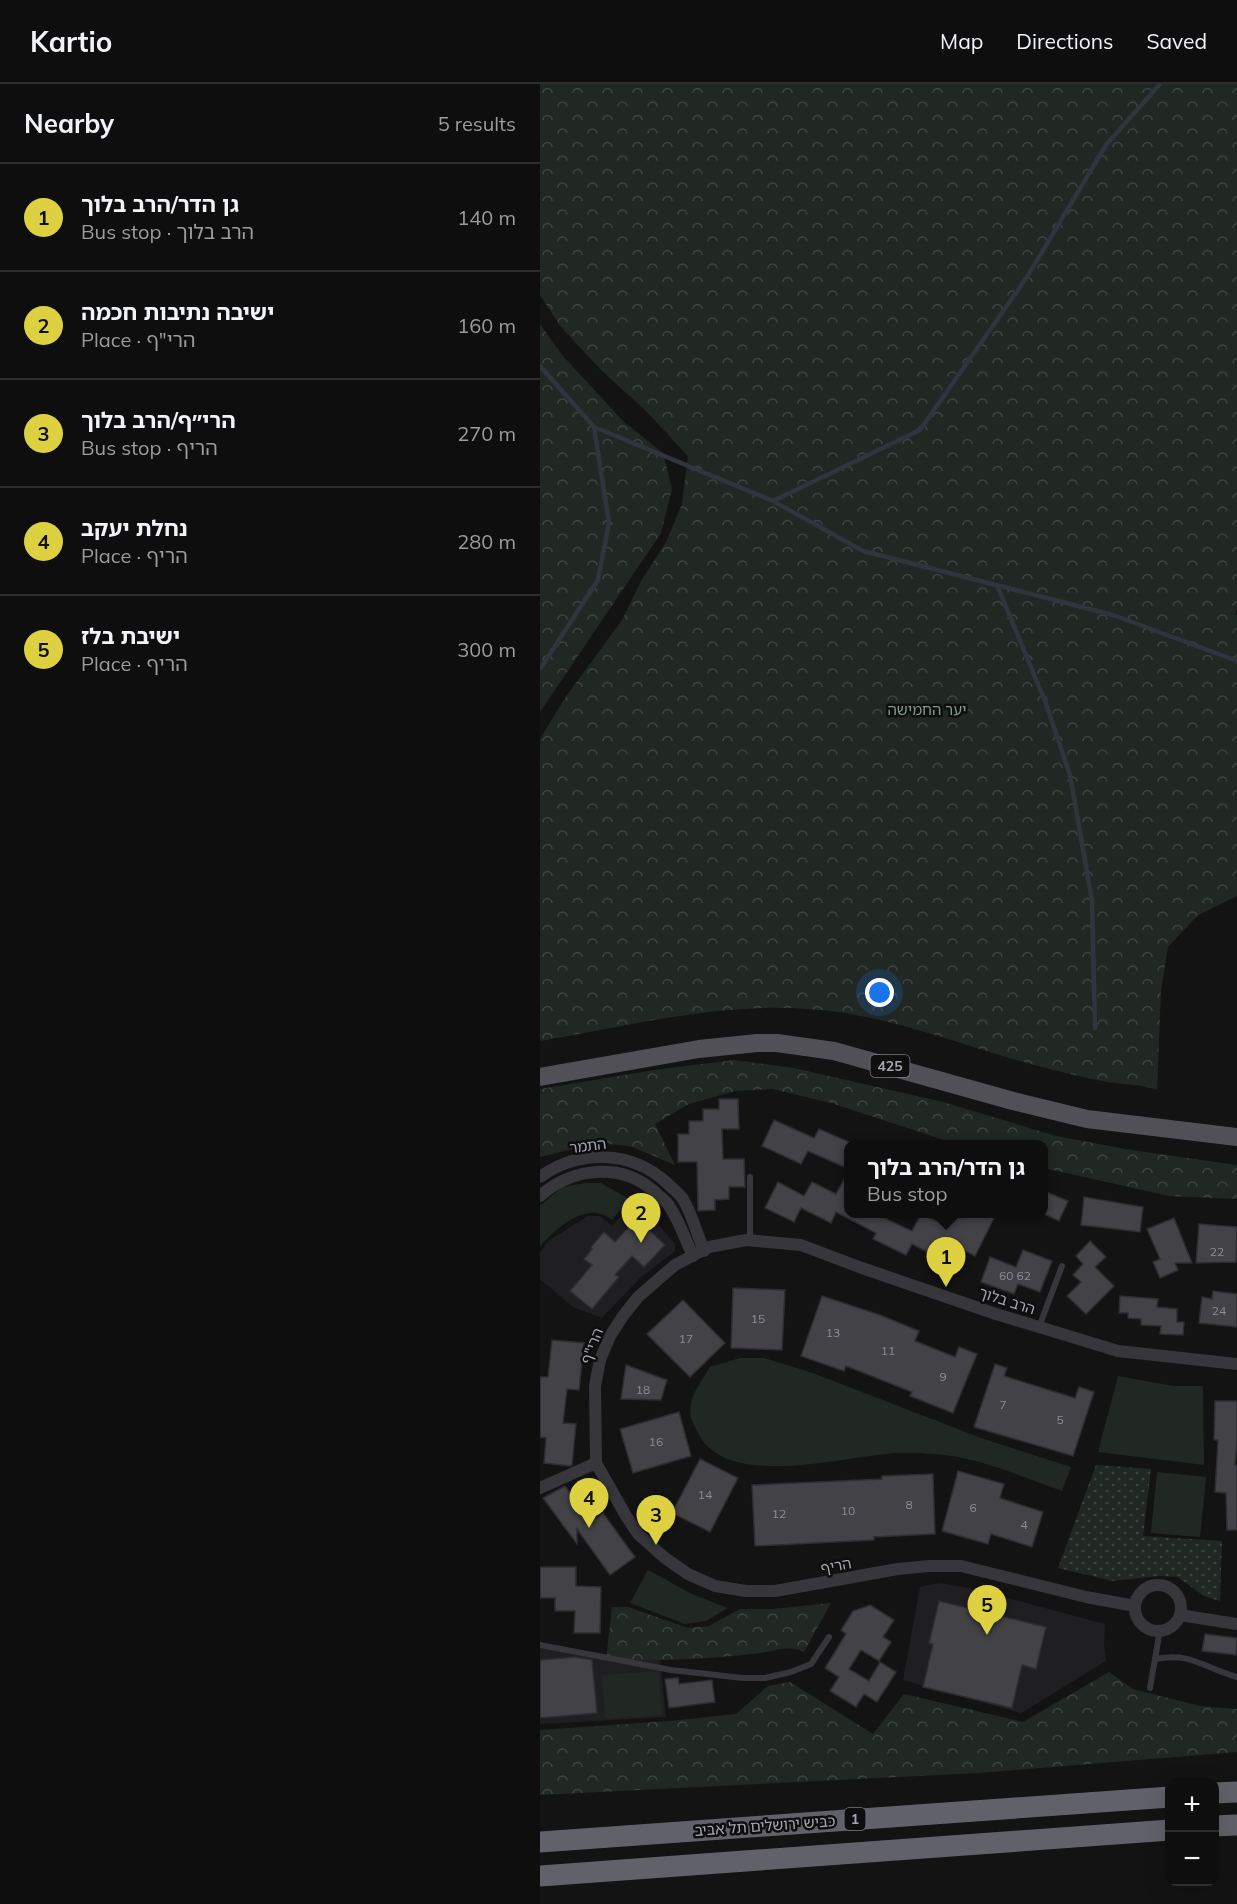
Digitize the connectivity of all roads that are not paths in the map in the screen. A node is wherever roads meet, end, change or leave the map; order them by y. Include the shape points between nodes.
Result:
1 (540, 1077) edge
2 (1237, 1137) edge
3 (540, 1177) edge
4 (750, 1177) dead end
5 (540, 1196) edge
6 (750, 1240) junction
7 (698, 1253) junction
8 (675, 1265) joint
9 (1062, 1266) dead end
10 (1039, 1327) junction
11 (1237, 1364) edge
12 (596, 1463) junction
13 (540, 1488) edge
14 (1135, 1606) junction
15 (1180, 1615) junction
16 (1237, 1624) edge
17 (1160, 1630) junction
18 (829, 1637) dead end
19 (540, 1645) edge
20 (1155, 1659) junction
21 (1237, 1677) edge
22 (1150, 1688) dead end
23 (1237, 1792) edge
24 (1219, 1793) edge
25 (1165, 1797) edge
26 (1237, 1825) edge
27 (1219, 1827) edge
28 (1165, 1830) edge
29 (655, 1834) junction
30 (540, 1837) edge
31 (540, 1842) edge
32 (540, 1875) edge

1 - 2 main road, 425 via 669,1053 777,1042 834,1051 1076,1116
3 - 7 street, התמר via 573,1161 596,1157 618,1157 640,1164 682,1198
4 - 6 lane
5 - 7 street, התמר via 577,1175 616,1172 634,1177 671,1207
6 - 7 street, הרב בלוך via 709,1246
6 - 10 street, הרב בלוך via 801,1245
7 - 8 street, הרב בלוך
8 - 12 street, הרי"ף via 638,1297 623,1316 600,1360 595,1386
9 - 10 lane
10 - 11 street, הרב בלוך via 1118,1351
12 - 13 street
12 - 14 street, הריף via 639,1534 688,1574 715,1586 776,1591 898,1569 960,1566
14 - 15 street via 1141,1592 1163,1585 1179,1599
14 - 17 street via 1145,1627
15 - 16 street
15 - 17 street
17 - 20 lane
18 - 19 lane via 812,1664 765,1678 671,1670
20 - 21 lane via 1182,1657
20 - 22 lane
23 - 24 highway
25 - 29 highway, כביש ירושלים תל אביב / 1
26 - 27 highway
28 - 32 highway, 1
29 - 30 highway
29 - 31 highway, כביש ירושלים תל אביב / 1

